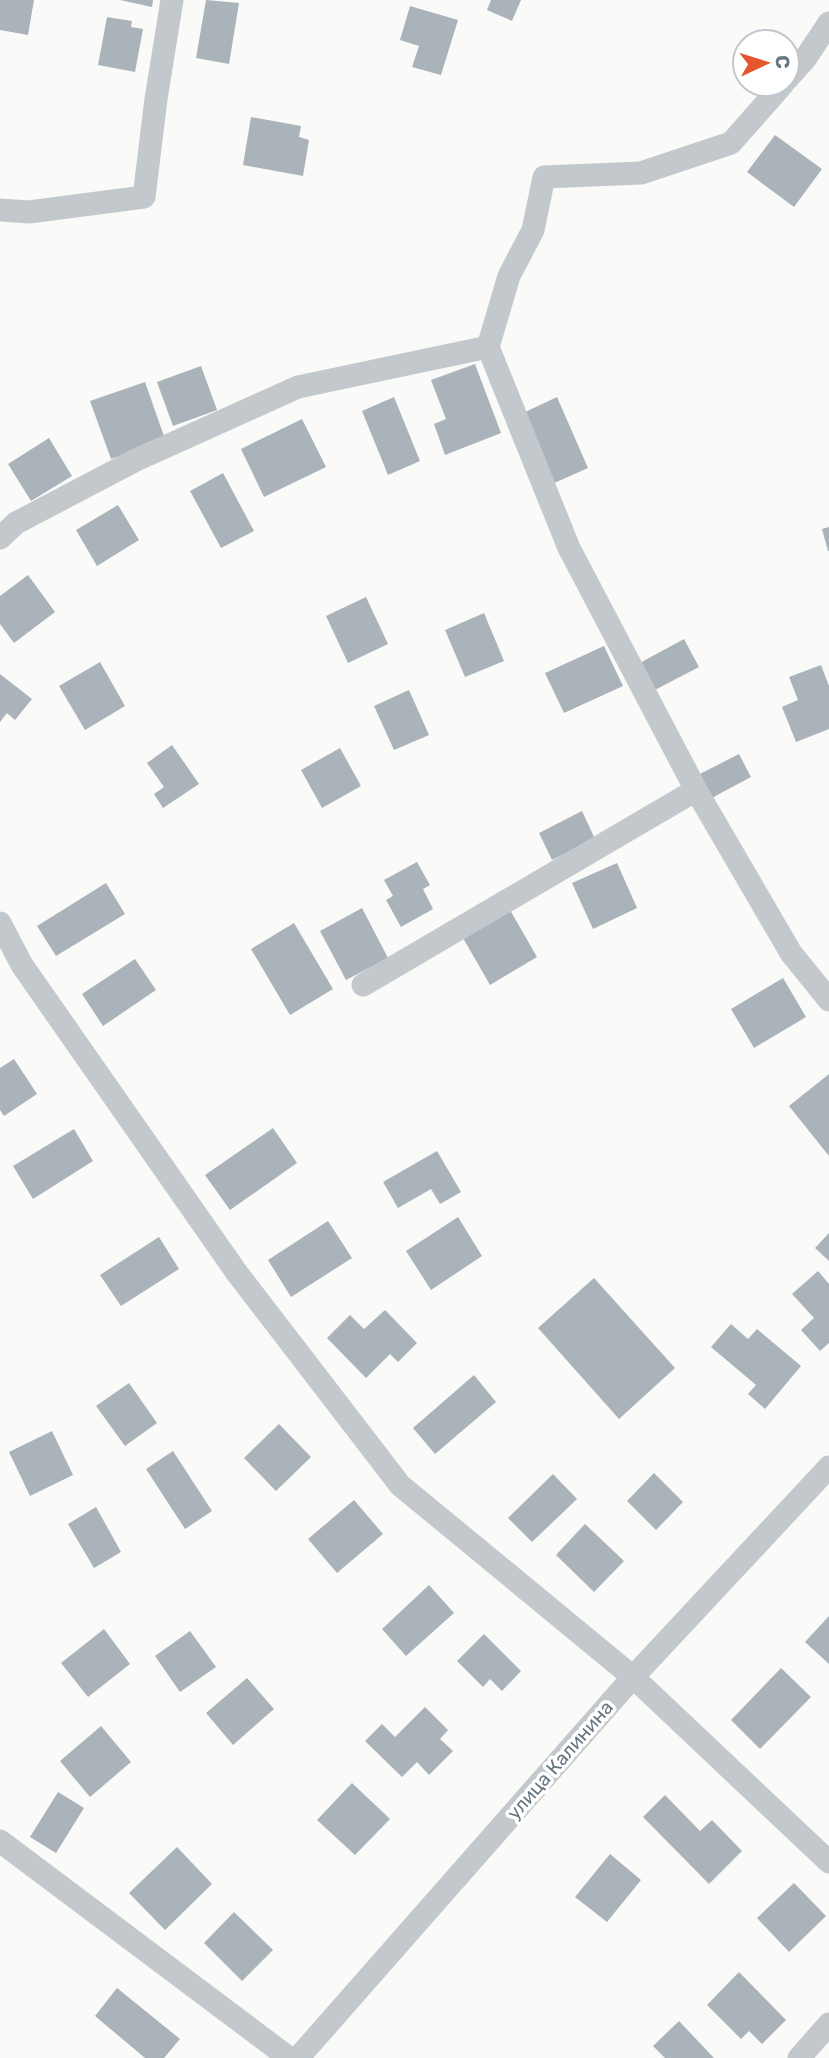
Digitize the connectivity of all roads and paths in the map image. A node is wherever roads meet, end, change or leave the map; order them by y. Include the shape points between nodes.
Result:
1 (172, 0) edge
2 (829, 23) edge
3 (801, 63) edge
4 (771, 98) edge
5 (0, 210) edge
6 (488, 347) junction
7 (0, 538) edge
8 (696, 790) junction
9 (0, 922) edge
10 (363, 985) dead end
11 (829, 1000) edge
12 (829, 1467) edge
13 (633, 1676) junction
14 (0, 1841) edge
15 (829, 1862) edge
16 (829, 2024) edge
17 (289, 2058) edge
18 (298, 2058) edge
19 (799, 2058) edge

1 - 5 street via 144,197 29,212
2 - 3 street
4 - 6 street via 732,143 641,173 544,177 533,230 509,276
6 - 7 street via 298,387 136,460 16,523
6 - 8 street via 569,548
8 - 10 street
8 - 11 street via 791,953
9 - 13 street via 22,965 237,1273 401,1485
12 - 13 street, улица Калинина
13 - 15 street
13 - 18 street, улица Калинина
14 - 17 street
16 - 19 street

